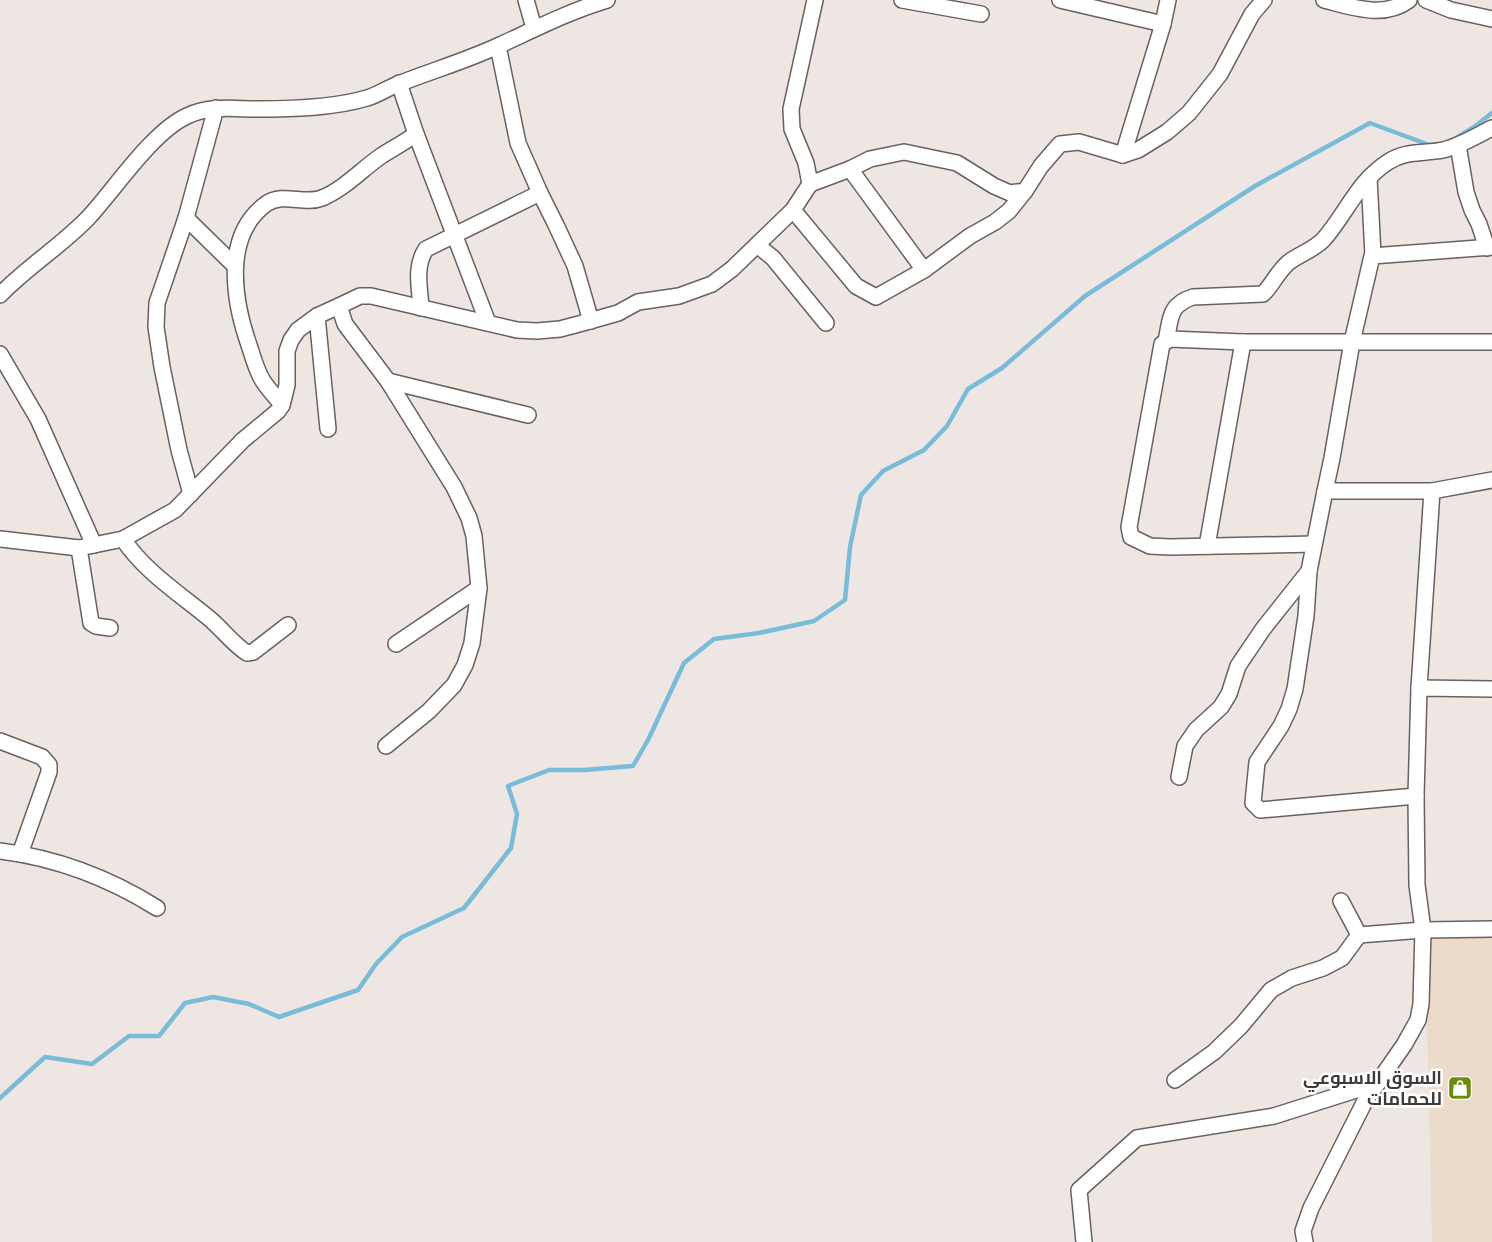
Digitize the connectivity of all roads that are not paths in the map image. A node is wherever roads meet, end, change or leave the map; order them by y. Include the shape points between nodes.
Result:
1 (526, 0) edge
2 (608, 0) edge
3 (815, 0) edge
4 (902, 0) edge
5 (1060, 0) edge
6 (1168, 0) edge
7 (1264, 0) edge
8 (1324, 0) edge
9 (1409, 0) edge
10 (1426, 0) edge
11 (980, 14) dead end
12 (1492, 19) edge
13 (1163, 24) junction
14 (534, 28) junction
15 (498, 46) junction
16 (399, 83) junction
17 (216, 108) junction
18 (1492, 128) edge
19 (416, 134) junction
20 (1458, 146) junction
21 (1122, 155) junction
22 (850, 169) junction
23 (1369, 178) junction
24 (810, 184) junction
25 (1025, 191) junction
26 (540, 193) junction
27 (793, 210) junction
28 (186, 218) junction
29 (455, 235) junction
30 (757, 245) junction
31 (1490, 248) edge
32 (1373, 254) junction
33 (235, 266) junction
34 (924, 270) junction
35 (0, 295) edge
36 (339, 306) junction
37 (421, 308) junction
38 (317, 316) junction
39 (591, 321) junction
40 (488, 323) junction
41 (826, 323) dead end
42 (1166, 341) junction
43 (1243, 342) junction
44 (1352, 342) junction
45 (1492, 342) edge
46 (0, 354) edge
47 (388, 381) junction
48 (282, 405) junction
49 (528, 415) dead end
50 (328, 429) dead end
51 (1492, 480) edge
52 (1325, 491) junction
53 (1432, 491) junction
54 (191, 494) junction
55 (0, 539) edge
56 (122, 539) junction
57 (1314, 544) junction
58 (87, 546) junction
59 (1207, 546) junction
60 (1309, 570) junction
61 (479, 588) junction
62 (288, 625) dead end
63 (110, 628) dead end
64 (396, 644) dead end
65 (1419, 688) junction
66 (1492, 689) edge
67 (0, 741) edge
68 (386, 746) dead end
69 (1179, 777) dead end
70 (1416, 796) junction
71 (0, 851) edge
72 (20, 854) junction
73 (1341, 902) dead end
74 (157, 908) dead end
75 (1492, 928) edge
76 (1423, 930) junction
77 (1359, 935) junction
78 (1175, 1080) dead end
79 (1378, 1083) junction
80 (1084, 1242) edge
81 (1305, 1242) edge

1 - 14 street
2 - 14 street
3 - 24 street via 791,109 792,129 806,163
4 - 11 street
5 - 13 street
6 - 13 street
7 - 21 street via 1252,14 1220,74 1189,113 1145,146
8 - 9 street via 1381,11 1393,9
10 - 12 street via 1451,10
13 - 21 street
14 - 15 street
15 - 16 street
15 - 26 street via 518,143
16 - 17 street via 368,98 338,104
16 - 19 street
17 - 28 street
17 - 35 street via 187,116 160,135 87,219
18 - 20 street
19 - 29 street
19 - 33 street via 334,193 319,199 274,200 265,205 252,218 244,234
20 - 23 street via 1408,153 1388,162
20 - 31 street via 1466,192
21 - 25 street via 1080,142 1060,144
22 - 24 street
22 - 25 street via 870,159 904,152 957,163 1010,193
22 - 34 street
23 - 32 street
23 - 42 street via 1323,240 1290,261 1263,294 1182,300 1174,308
24 - 27 street
25 - 34 street via 995,222
26 - 29 street
26 - 39 street via 575,266
27 - 30 street
27 - 34 street via 856,286 867,293 876,297
28 - 33 street
28 - 54 street via 157,303 156,327 177,440
29 - 37 street via 426,249 420,258
29 - 40 street
30 - 39 street via 712,284 679,296 638,302 618,313
30 - 41 street via 773,258
31 - 32 street
32 - 44 street
33 - 48 street via 239,309 252,356 263,381
36 - 37 street via 360,296 370,296
36 - 38 street
36 - 47 street via 345,324
37 - 40 street
38 - 48 street via 298,330 291,340
38 - 50 street
39 - 40 street via 537,331
42 - 43 street
42 - 59 street via 1160,348 1128,527 1131,537 1150,546
43 - 44 street
43 - 59 street
44 - 45 street
44 - 52 street
46 - 58 street via 38,419
47 - 49 street
47 - 61 street via 469,518
48 - 54 street
51 - 53 street
52 - 53 street
52 - 57 street
53 - 65 street
54 - 56 street via 175,510
55 - 58 street
56 - 58 street
56 - 62 street via 157,578 247,653 253,652
57 - 59 street
57 - 60 street
58 - 63 street via 91,623
60 - 69 street via 1238,666 1229,694 1221,706 1196,730 1185,746
60 - 70 street via 1295,689 1281,726 1257,762 1253,803 1260,810
61 - 64 street
61 - 68 street via 472,643 458,678 429,712
65 - 66 street
65 - 70 street
67 - 72 street via 42,756 49,765
70 - 76 street via 1417,885
71 - 72 street
72 - 74 street via 98,876
73 - 77 street
75 - 76 street
76 - 77 street
76 - 79 street via 1418,1020
77 - 78 street via 1342,958 1271,990 1214,1052
79 - 80 street via 1274,1116 1137,1138 1078,1190
79 - 81 street via 1365,1101 1312,1208 1303,1231

